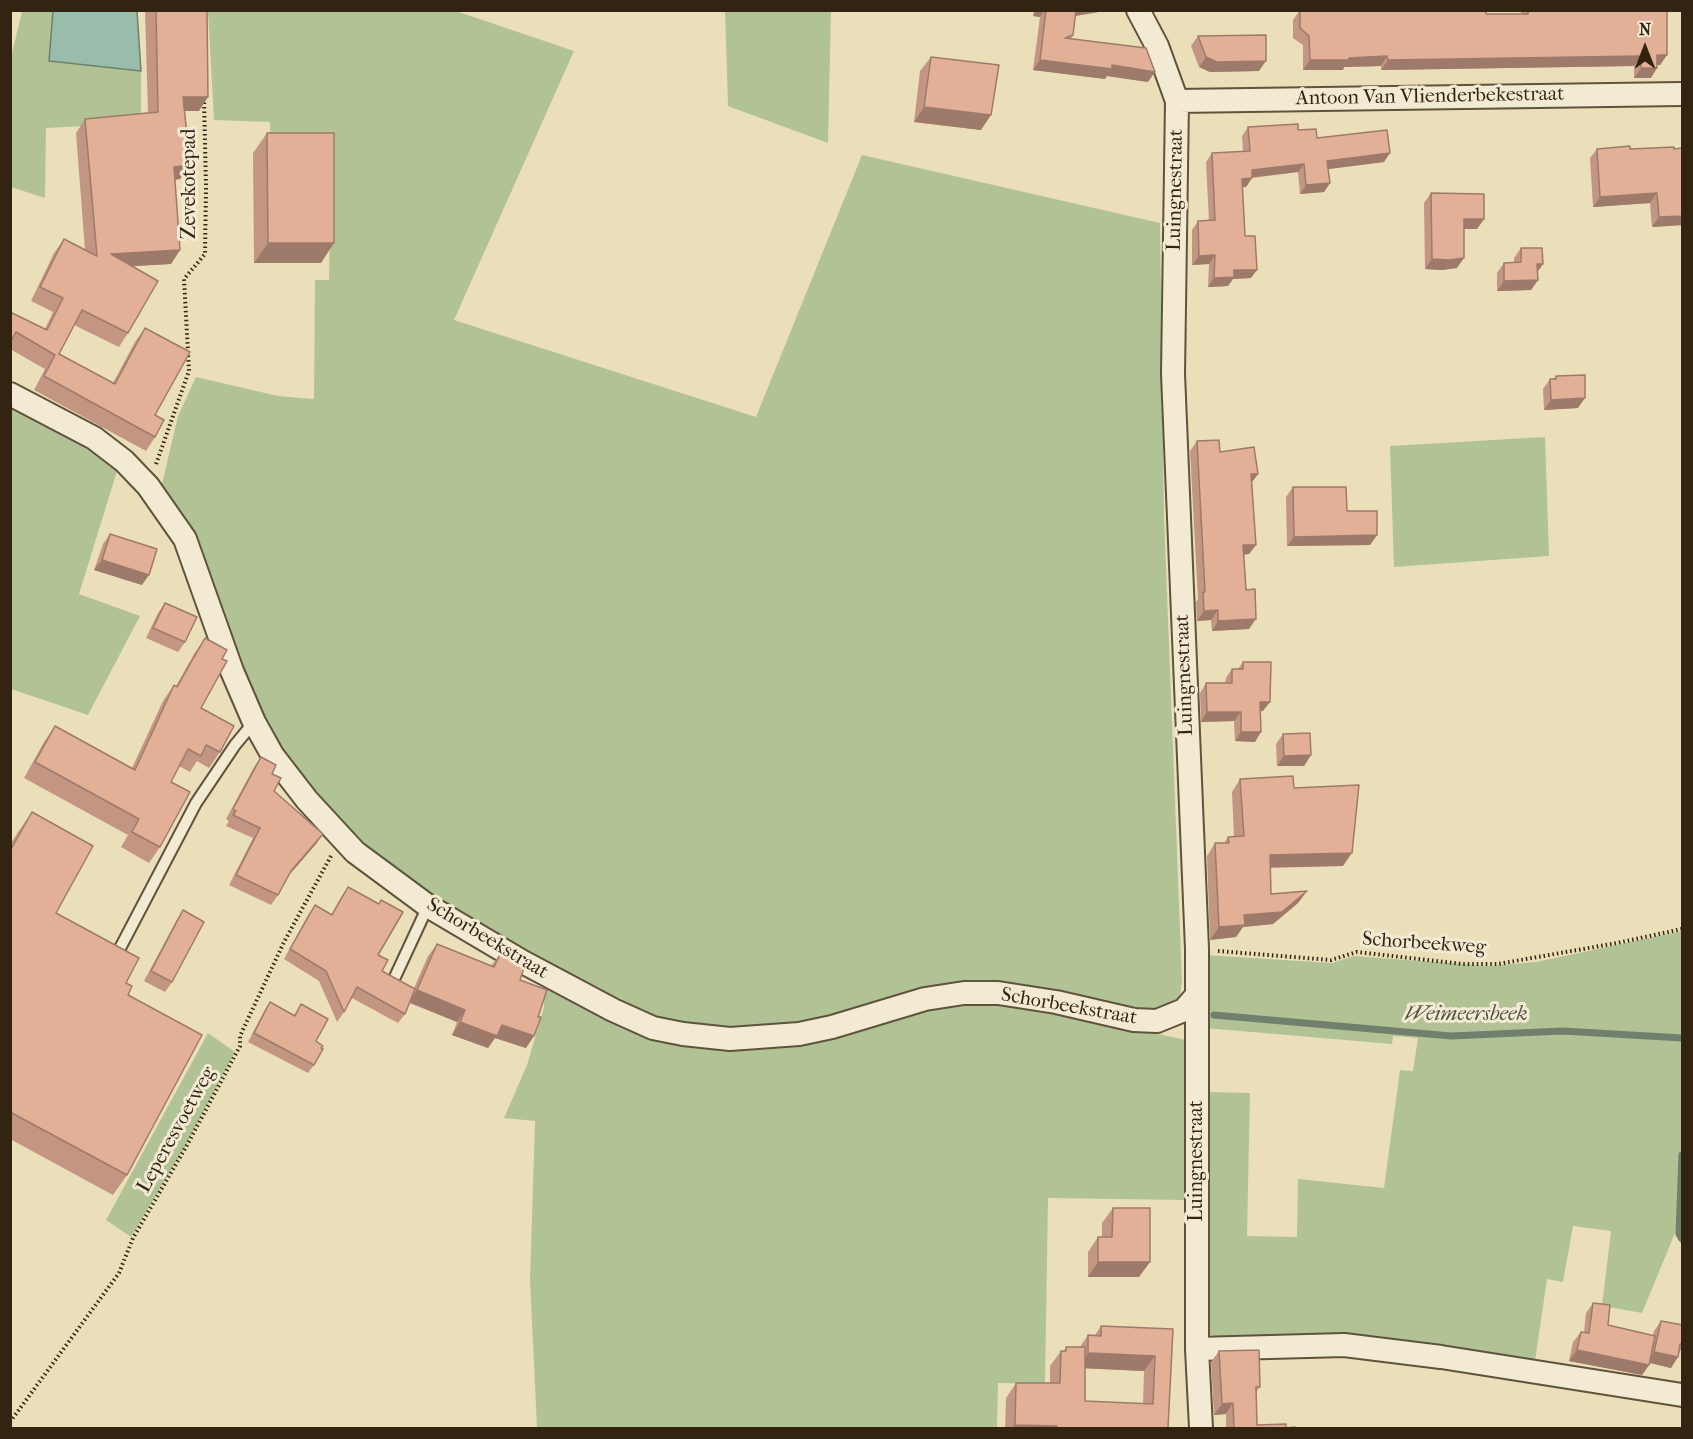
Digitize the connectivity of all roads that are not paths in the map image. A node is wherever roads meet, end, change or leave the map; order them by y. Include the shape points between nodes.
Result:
1 (1138, 10) edge
2 (1683, 94) edge
3 (1177, 100) junction
4 (10, 394) edge
5 (254, 722) junction
6 (428, 906) junction
7 (117, 954) edge
8 (394, 977) edge
9 (1197, 994) junction
10 (1197, 1349) junction
11 (1683, 1395) edge
12 (1201, 1428) edge

1 - 3 street, Luingnestraat via 1157,46
2 - 3 street, Antoon Van Vlienderbekestraat
3 - 9 street, Luingnestraat via 1173,374
4 - 5 street, Schorbeekstraat via 94,438 148,486 185,539
5 - 6 street, Schorbeekstraat via 288,778 355,852
5 - 7 lane via 196,803
6 - 8 lane
6 - 9 street, Schorbeekstraat via 613,1010 653,1028 683,1034 730,1039 799,1034 925,999 964,993 998,993 1134,1020 1157,1021 1184,1010
9 - 10 street, Luingnestraat
10 - 11 street via 1344,1345
10 - 12 street, Luingnestraat

